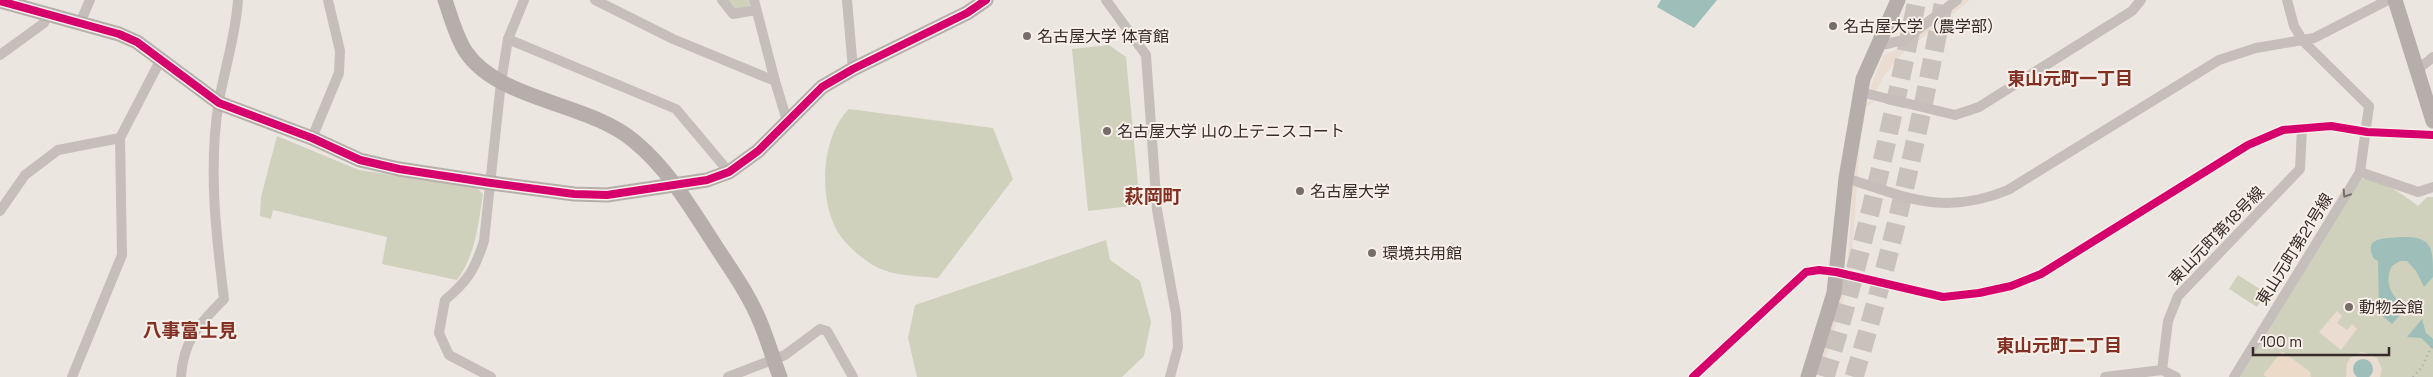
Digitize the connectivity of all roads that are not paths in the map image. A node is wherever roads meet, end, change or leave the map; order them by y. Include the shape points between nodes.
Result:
1 (90, 0) edge
2 (238, 0) edge
3 (328, 0) edge
4 (445, 0) edge
5 (524, 0) edge
6 (597, 0) edge
7 (722, 0) edge
8 (847, 0) edge
9 (986, 0) edge
10 (1106, 0) edge
11 (1898, 0) edge
12 (1957, 0) edge
13 (2141, 0) edge
14 (2287, 0) edge
15 (2388, 0) edge
16 (2395, 0) edge
17 (0, 1) edge
18 (755, 5) edge
19 (45, 15) junction
20 (80, 23) junction
21 (508, 39) junction
22 (2303, 41) junction
23 (1877, 46) junction
24 (0, 55) edge
25 (2433, 57) edge
26 (161, 59) junction
27 (852, 69) junction
28 (2416, 71) junction
29 (775, 81) junction
30 (501, 82) junction
31 (1860, 92) junction
32 (219, 103) junction
33 (2433, 121) edge
34 (788, 124) junction
35 (2302, 128) junction
36 (2367, 132) junction
37 (2433, 135) edge
38 (120, 138) junction
39 (312, 138) junction
40 (729, 172) junction
41 (2360, 172) junction
42 (1846, 178) junction
43 (491, 183) junction
44 (676, 185) junction
45 (2433, 188) edge
46 (0, 211) edge
47 (1836, 272) junction
48 (774, 361) junction
49 (2162, 370) junction
50 (1694, 376) edge
51 (1810, 376) edge
52 (72, 377) edge
53 (180, 377) edge
54 (491, 377) edge
55 (728, 377) edge
56 (780, 377) edge
57 (853, 377) edge
58 (1170, 377) edge
59 (2105, 377) edge
60 (2176, 377) edge
61 (2234, 377) edge

1 - 20 street
2 - 32 street
3 - 39 street via 340,51 340,73
4 - 30 street via 466,52 482,70
5 - 21 street
6 - 29 street via 673,39
7 - 18 street via 733,14
8 - 27 street
9 - 27 street
10 - 58 street via 1146,55 1157,210 1176,314 1178,347
11 - 23 street
12 - 23 street via 1904,40
13 - 31 street via 2132,11 1971,110 1955,115
14 - 22 street via 2294,26
15 - 22 street
16 - 28 street
17 - 19 street
18 - 29 street
19 - 20 street
19 - 24 street via 44,23
20 - 26 street via 137,42
21 - 30 street
21 - 40 street via 676,109
22 - 36 street, 東山元町第21号線 via 2370,106
22 - 42 street via 2256,48 2219,60 2008,190 1993,196 1964,203 1940,204 1916,200
23 - 31 street via 1862,79
25 - 28 street
26 - 32 street
26 - 38 street
27 - 34 street via 822,88
28 - 33 street
29 - 34 street
30 - 43 street
30 - 44 street via 613,126 656,161
31 - 42 street
32 - 39 street
32 - 53 street via 214,173 216,236 224,299 203,320 187,343
34 - 40 street via 758,152
35 - 36 street via 2331,126
35 - 47 street via 2283,130 2248,145 2041,274 2011,286 1943,296
35 - 49 street, 東山元町第18号線 via 2300,169 2178,296 2168,321
36 - 37 street
36 - 41 street, 東山元町第21号線
38 - 46 street via 58,150 25,175
38 - 52 street via 122,255
39 - 43 street via 360,160
40 - 44 street via 707,180
41 - 45 street via 2418,192
41 -> 61 street, 東山元町第21号線
42 - 47 street
43 - 44 street via 607,195
43 - 54 street via 484,241 477,264 465,283 445,300 439,333 449,355
44 - 48 street via 746,293
47 - 50 street via 1806,272
47 - 51 street via 1834,293
48 - 55 street
48 - 56 street
48 - 57 street via 820,329 827,331
49 - 59 street
49 - 60 street

